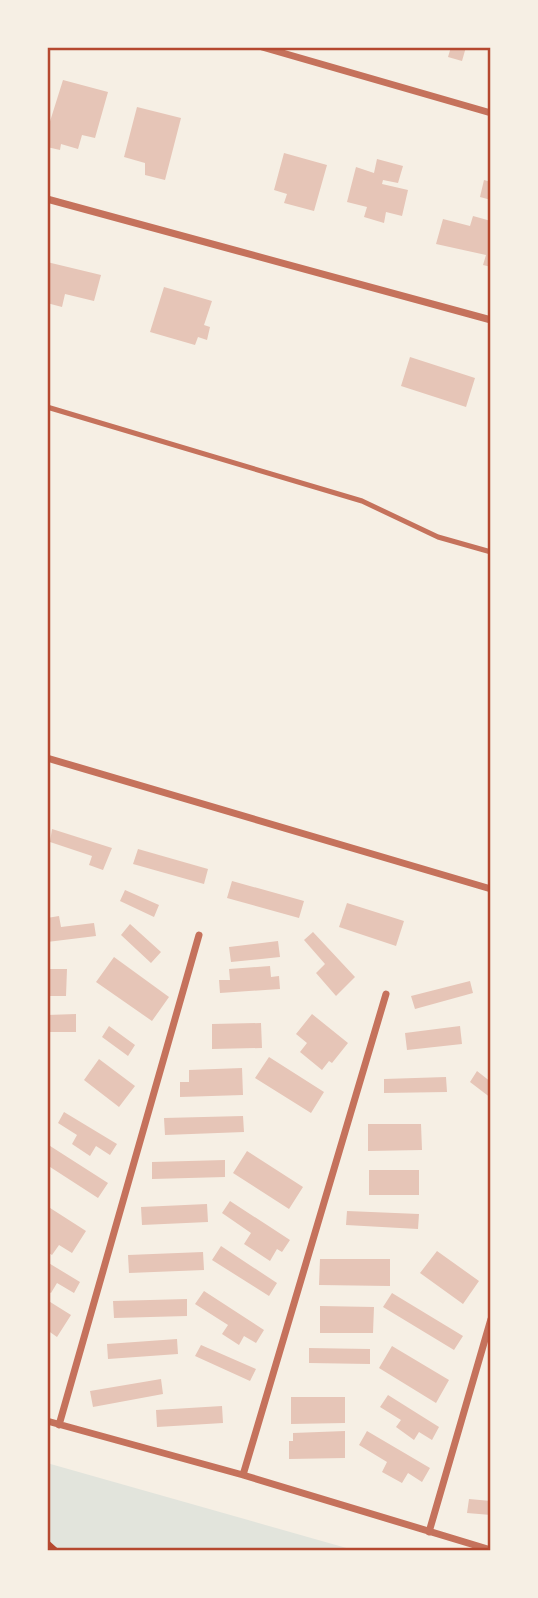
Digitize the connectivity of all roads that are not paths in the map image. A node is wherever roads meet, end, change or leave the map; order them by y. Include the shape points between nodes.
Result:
1 (262, 47) edge
2 (491, 113) edge
3 (47, 199) edge
4 (491, 320) edge
5 (47, 407) edge
6 (491, 552) edge
7 (47, 758) edge
8 (491, 889) edge
9 (199, 935) dead end
10 (386, 994) dead end
11 (491, 1319) edge
12 (47, 1421) edge
13 (59, 1425) junction
14 (243, 1475) junction
15 (429, 1532) junction
16 (491, 1550) edge

1 - 2 street
3 - 4 street
5 - 6 lane via 362,500 438,537
7 - 8 street
9 - 13 street
10 - 14 street
11 - 15 street
12 - 13 street
13 - 14 street
14 - 15 street
15 - 16 street

